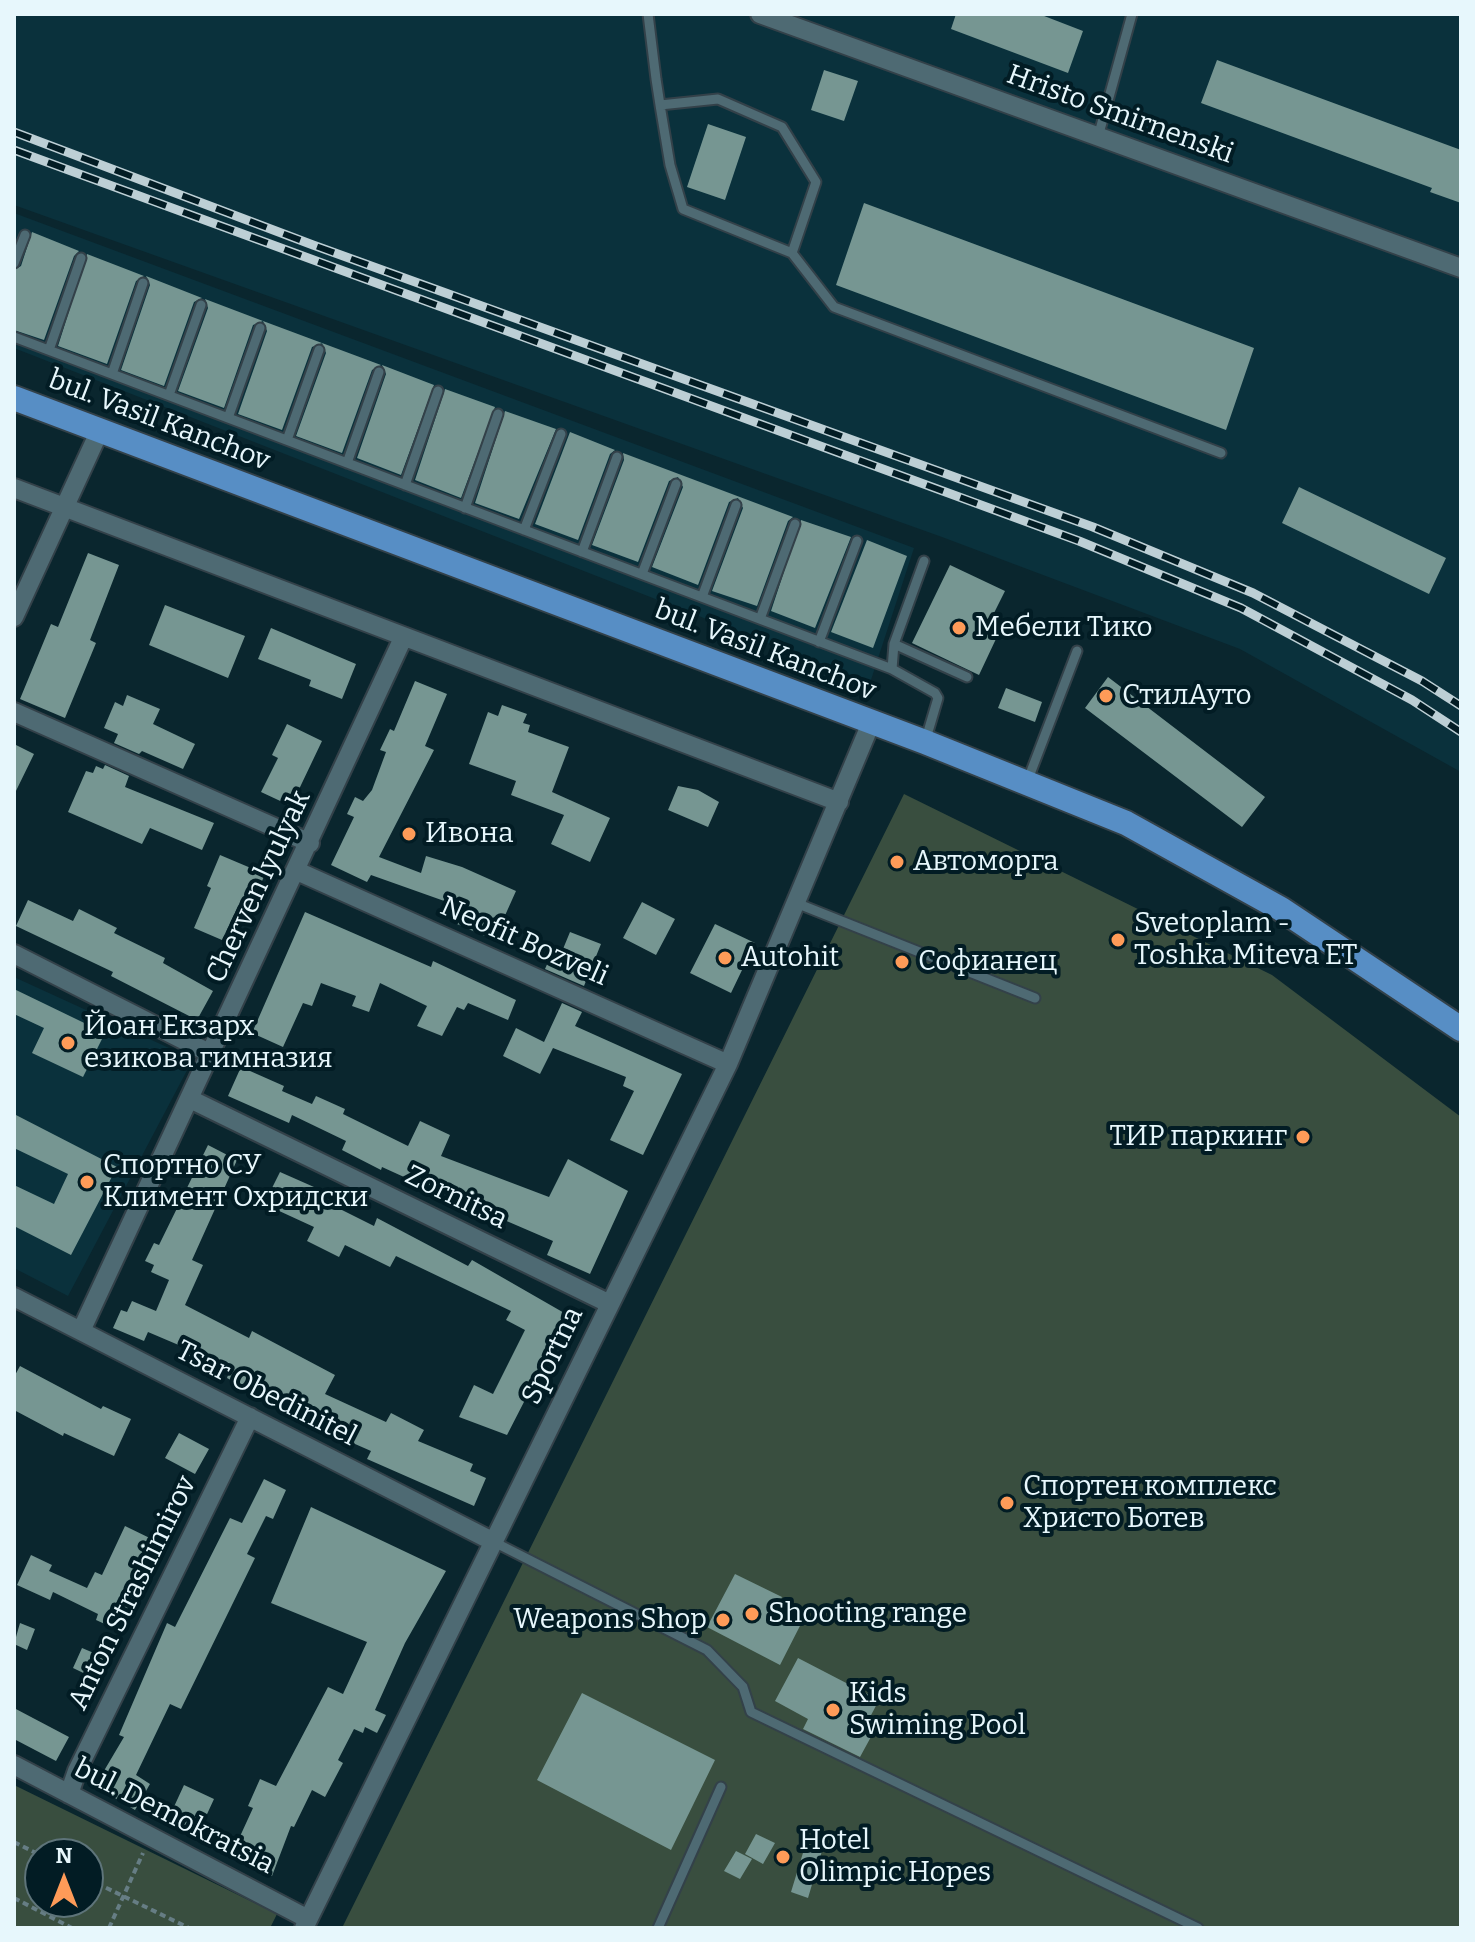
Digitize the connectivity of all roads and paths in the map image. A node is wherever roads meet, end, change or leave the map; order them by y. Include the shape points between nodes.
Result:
1 (648, 14) edge
2 (760, 14) edge
3 (1132, 14) edge
4 (660, 105) junction
5 (1098, 137) junction
6 (25, 235) dead end
7 (792, 253) junction
8 (81, 258) dead end
9 (14, 263) edge
10 (1461, 268) edge
11 (143, 283) dead end
12 (201, 305) dead end
13 (260, 328) dead end
14 (14, 337) edge
15 (49, 350) junction
16 (319, 350) dead end
17 (379, 372) dead end
18 (112, 374) junction
19 (438, 391) dead end
20 (169, 395) junction
21 (14, 398) edge
22 (498, 414) dead end
23 (228, 418) junction
24 (100, 430) junction
25 (561, 434) dead end
26 (287, 440) junction
27 (1221, 453) dead end
28 (617, 457) dead end
29 (347, 463) junction
30 (676, 484) dead end
31 (405, 485) junction
32 (14, 488) edge
33 (736, 505) dead end
34 (65, 506) junction
35 (465, 508) junction
36 (795, 524) dead end
37 (524, 530) junction
38 (857, 541) dead end
39 (582, 552) junction
40 (924, 561) dead end
41 (642, 574) junction
42 (702, 597) junction
43 (14, 617) edge
44 (760, 619) junction
45 (403, 638) junction
46 (819, 642) junction
47 (894, 644) junction
48 (1077, 651) dead end
49 (892, 669) junction
50 (967, 677) dead end
51 (14, 712) edge
52 (871, 723) junction
53 (925, 742) junction
54 (1026, 783) junction
55 (839, 802) junction
56 (310, 843) junction
57 (297, 871) junction
58 (796, 903) junction
59 (14, 954) edge
60 (1035, 998) dead end
61 (1461, 1029) edge
62 (213, 1055) junction
63 (728, 1064) junction
64 (192, 1100) junction
65 (16, 1302) edge
66 (610, 1304) junction
67 (81, 1331) junction
68 (250, 1417) junction
69 (492, 1541) junction
70 (14, 1765) edge
71 (721, 1787) dead end
72 (69, 1794) junction
73 (151, 1836) junction
74 (104, 1887) edge
75 (123, 1896) junction
76 (14, 1898) edge
77 (310, 1925) edge
78 (72, 1928) edge
79 (109, 1928) edge
80 (189, 1928) edge
81 (658, 1928) edge
82 (1198, 1928) edge

1 - 4 lane
2 - 5 street, Hristo Smirnenski
3 - 5 lane
4 - 7 lane via 683,209
4 - 7 lane via 718,99 782,127 816,182
5 - 10 street, Hristo Smirnenski
6 - 9 lane
7 - 27 lane via 834,307
8 - 15 lane
11 - 18 lane
12 - 20 lane
13 - 23 lane
14 - 15 lane
15 - 18 lane
16 - 26 lane
17 - 29 lane
18 - 20 lane
19 - 31 lane
20 - 23 lane
21 - 24 main road, bul. Vasil Kanchov
22 - 35 lane
23 - 26 lane
24 - 34 street
24 - 52 main road, bul. Vasil Kanchov
25 - 37 lane
26 - 29 lane
28 - 39 lane
29 - 31 lane
30 - 41 lane
31 - 35 lane
32 - 34 street
33 - 42 lane
34 - 43 street
34 - 45 street
35 - 37 lane
36 - 44 lane
37 - 39 lane
38 - 46 lane
39 - 41 lane
40 - 47 lane
41 - 42 lane
42 - 44 lane
44 - 46 lane
45 - 55 street
45 - 56 street, Cherven lyulyak
46 - 49 lane
47 - 49 lane
47 - 50 lane
48 - 54 lane
49 - 53 lane via 938,698
51 - 56 street
52 - 53 main road, bul. Vasil Kanchov
52 - 55 street, Sportna
53 - 54 main road, bul. Vasil Kanchov
54 - 61 main road, bul. Vasil Kanchov via 1126,823 1196,860 1281,909
55 - 58 street, Sportna
56 - 57 street, Cherven lyulyak
57 - 62 street, Cherven lyulyak
57 - 63 street, Neofit Bozveli
58 - 60 lane
58 - 63 street, Sportna
59 - 62 street
62 - 64 street, Cherven lyulyak
63 - 66 street, Sportna
64 - 66 street, Zornitsa
64 - 67 street, Cherven lyulyak
65 - 67 street, Tsar Obedinitel
66 - 69 street, Sportna
67 - 68 street, Tsar Obedinitel
68 - 69 street, Tsar Obedinitel
68 - 72 street, Anton Strashimirov
69 - 77 street, Sportna
69 - 82 lane via 707,1650 743,1687 751,1712
70 - 72 street, bul. Demokratsia
71 - 81 lane
72 - 73 street, bul. Demokratsia
73 - 75 path
73 - 77 street, bul. Demokratsia
74 - 75 path
75 - 79 path
75 - 80 path
76 - 78 path

